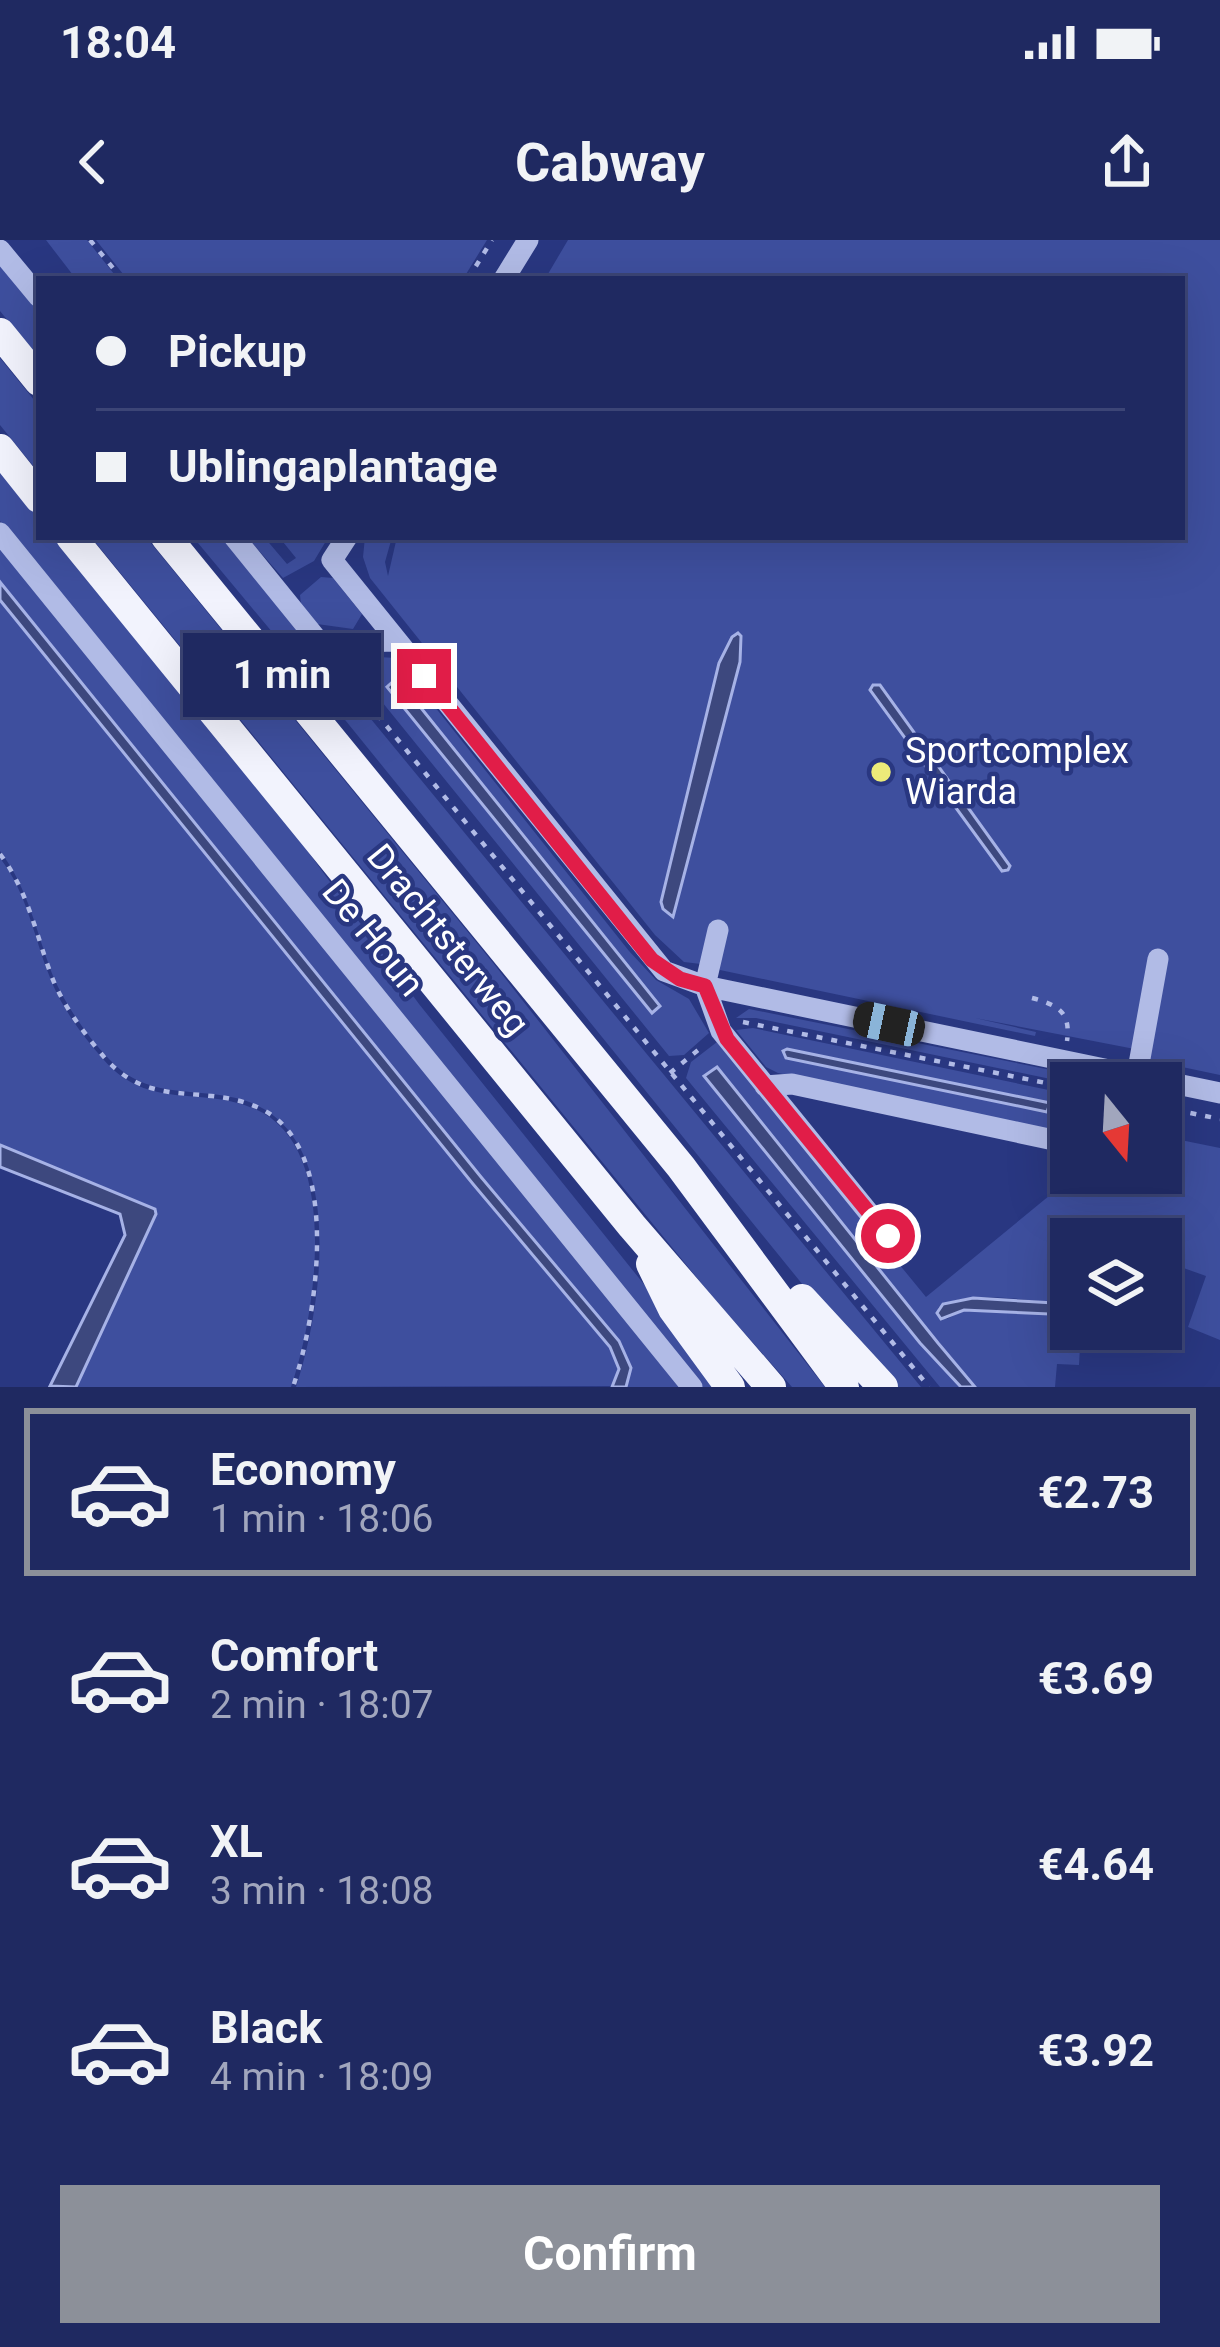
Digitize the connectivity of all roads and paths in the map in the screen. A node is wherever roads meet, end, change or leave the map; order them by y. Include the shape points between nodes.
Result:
1 (91, 240) edge
2 (492, 240) edge
3 (527, 240) edge
4 (0, 250) edge
5 (120, 276) edge
6 (470, 276) edge
7 (506, 276) edge
8 (36, 293) edge
9 (0, 334) edge
10 (36, 377) edge
11 (0, 449) edge
12 (36, 493) edge
13 (0, 533) edge
14 (73, 540) edge
15 (168, 540) edge
16 (236, 540) edge
17 (343, 543) edge
18 (396, 641) junction
19 (320, 644) junction
20 (0, 854) edge
21 (718, 930) dead end
22 (1158, 958) dead end
23 (705, 986) junction
24 (721, 1031) junction
25 (1070, 1062) edge
26 (1139, 1062) edge
27 (670, 1073) junction
28 (1050, 1084) edge
29 (1182, 1085) edge
30 (765, 1086) junction
31 (1220, 1093) edge
32 (1182, 1111) edge
33 (1220, 1119) edge
34 (1050, 1139) edge
35 (681, 1167) junction
36 (632, 1226) junction
37 (895, 1245) dead end
38 (293, 1387) edge
39 (692, 1387) edge
40 (730, 1387) edge
41 (771, 1387) edge
42 (844, 1387) edge
43 (883, 1387) edge
44 (929, 1387) edge

1 - 5 path
2 - 6 path
3 - 7 street
4 - 8 street
9 - 10 main road
11 - 12 main road
13 - 39 street, De Houn
14 - 36 main road, Drachtsterweg
15 - 35 main road, Drachtsterweg
16 - 19 street
17 - 18 street via 332,560
18 - 19 street
18 - 23 street via 652,960
19 - 27 path
20 - 38 path via 28,902 61,997 104,1058 151,1090 259,1107 302,1155 315,1202 314,1306
21 - 23 street
22 - 26 street
23 - 24 street
23 - 25 street
24 - 27 path
24 - 28 path via 757,1023
24 - 30 street
27 - 44 path
29 - 31 street
30 - 34 street via 792,1084
30 - 37 street
32 - 33 path
35 - 42 main road, Drachtsterweg
35 - 43 main road via 723,1201
36 - 40 main road via 673,1309
36 - 41 main road, Drachtsterweg

